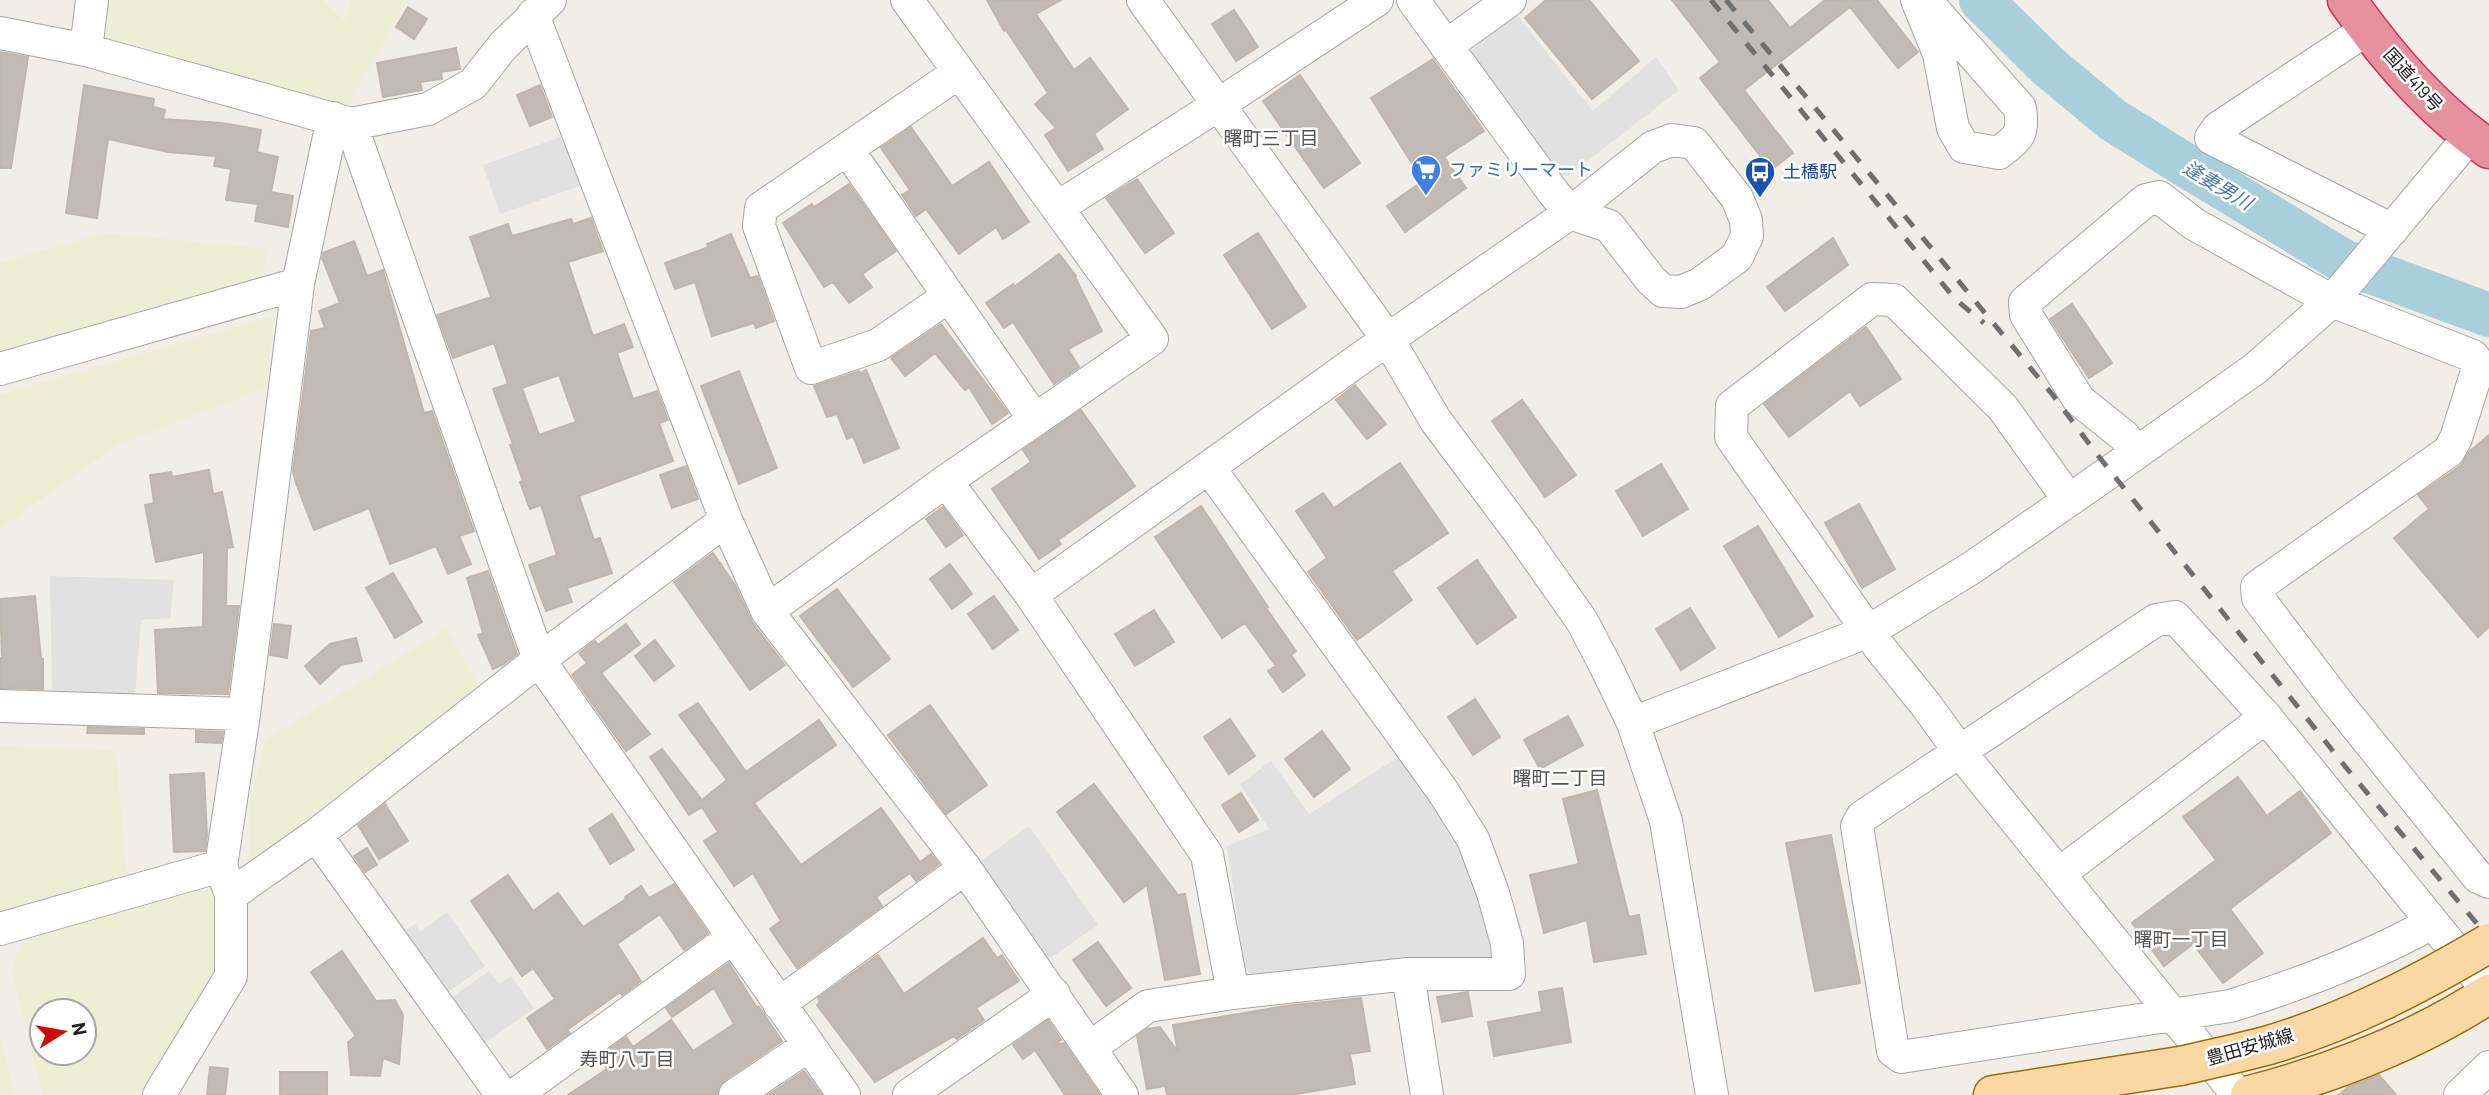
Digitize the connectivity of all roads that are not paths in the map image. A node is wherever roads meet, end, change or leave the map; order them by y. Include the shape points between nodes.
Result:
1 (92, 0) edge
2 (907, 0) edge
3 (1143, 0) edge
4 (1377, 0) edge
5 (1413, 0) edge
6 (1510, 0) edge
7 (1917, 0) edge
8 (1925, 0) edge
9 (541, 7) edge
10 (2358, 14) edge
11 (0, 33) edge
12 (1446, 46) junction
13 (86, 50) junction
14 (958, 73) junction
15 (1218, 105) junction
16 (342, 121) junction
17 (2479, 143) edge
18 (847, 149) junction
19 (1619, 174) junction
20 (1057, 208) junction
21 (1570, 213) junction
22 (1609, 226) junction
23 (2388, 235) junction
24 (298, 284) junction
25 (948, 296) junction
26 (2332, 301) junction
27 (1389, 341) junction
28 (0, 369) edge
29 (1035, 420) junction
30 (2136, 452) junction
31 (1210, 469) junction
32 (947, 481) junction
33 (2069, 500) junction
34 (726, 520) junction
35 (1031, 595) junction
36 (767, 611) junction
37 (1869, 631) junction
38 (539, 660) junction
39 (0, 706) edge
40 (244, 714) junction
41 (2266, 717) junction
42 (1633, 723) junction
43 (1960, 752) junction
44 (316, 835) junction
45 (965, 868) junction
46 (2059, 874) junction
47 (226, 880) junction
48 (2489, 882) edge
49 (2432, 923) junction
50 (0, 929) edge
51 (732, 937) junction
52 (2489, 943) edge
53 (1408, 974) junction
54 (1233, 993) junction
55 (2489, 993) edge
56 (1054, 994) junction
57 (779, 1004) junction
58 (2174, 1015) junction
59 (808, 1045) junction
60 (1091, 1047) junction
61 (2489, 1067) edge
62 (159, 1095) edge
63 (502, 1095) edge
64 (515, 1095) edge
65 (735, 1095) edge
66 (844, 1095) edge
67 (909, 1095) edge
68 (1122, 1095) edge
69 (1427, 1095) edge
70 (1712, 1095) edge
71 (1993, 1095) edge
72 (2238, 1095) edge
73 (2250, 1095) edge
74 (2460, 1095) edge

1 - 13 street
2 - 14 street
3 - 15 street
4 - 15 street
5 - 12 street
6 - 12 street
7 - 8 street via 1939,54 1953,128 1964,147 1999,153 2022,127 2020,108
9 - 16 street via 473,84 428,108
9 - 34 street
10 - 17 highway, 国道419号 via 2413,83
10 - 23 street via 2211,138
11 - 13 street
12 - 21 street
13 - 16 street
14 - 18 street
14 - 20 street
15 - 20 street
15 - 27 street
16 - 24 street
16 - 38 street
17 - 23 street
18 - 25 street
18 - 25 street via 761,208 759,226 811,368 878,345
19 - 21 street
19 - 22 street via 1611,194
19 - 22 street via 1653,147 1672,140 1693,143 1737,198 1747,236 1737,257 1700,284 1681,292 1663,291
20 - 29 street via 1152,339
21 - 22 street
21 - 27 street
23 - 26 street
24 - 28 street
24 - 40 street
25 - 29 street
26 - 30 street via 2256,368
26 - 30 street via 2194,225 2159,197 2146,201 2025,302 2026,315 2079,400 2124,436
26 - 48 street via 2473,356 2479,365 2449,451 2257,587 2258,598 2469,867
27 - 31 street
27 - 42 street via 1436,421 1582,621
29 - 32 street
30 - 33 street
31 - 35 street
31 - 53 street via 1473,839 1507,943 1509,974
32 - 35 street
32 - 36 street
33 - 37 street
33 - 37 street via 2003,408 1894,300 1872,299 1732,406 1730,425 1731,436
34 - 36 street
34 - 38 street
35 - 54 street via 1206,855
36 - 45 street
37 - 42 street
37 - 43 street
38 - 44 street
38 - 51 street
39 - 40 street
40 - 47 street
41 - 43 street via 2175,617 2156,620
41 - 46 street
41 - 49 street
42 - 70 street via 1666,821
43 - 46 street
43 - 58 street via 1862,817 1857,825 1893,1051 1902,1057
44 - 47 street
44 - 63 street
45 - 56 street
45 - 57 street
46 - 58 street
47 - 50 street
47 - 62 street via 231,976
49 - 55 street
49 - 58 street via 2280,991 2230,1006
51 - 57 street
51 - 64 street
52 - 71 main road, 豊田安城線, bridge via 2364,1010 2271,1044 2180,1066
53 - 54 street
53 - 69 street
54 - 60 street via 1148,1006
55 - 73 main road via 2467,1009 2384,1050
56 - 60 street
56 - 67 street
57 - 59 street
58 - 72 street
59 - 65 street
59 - 66 street
60 - 68 street
61 - 74 street

